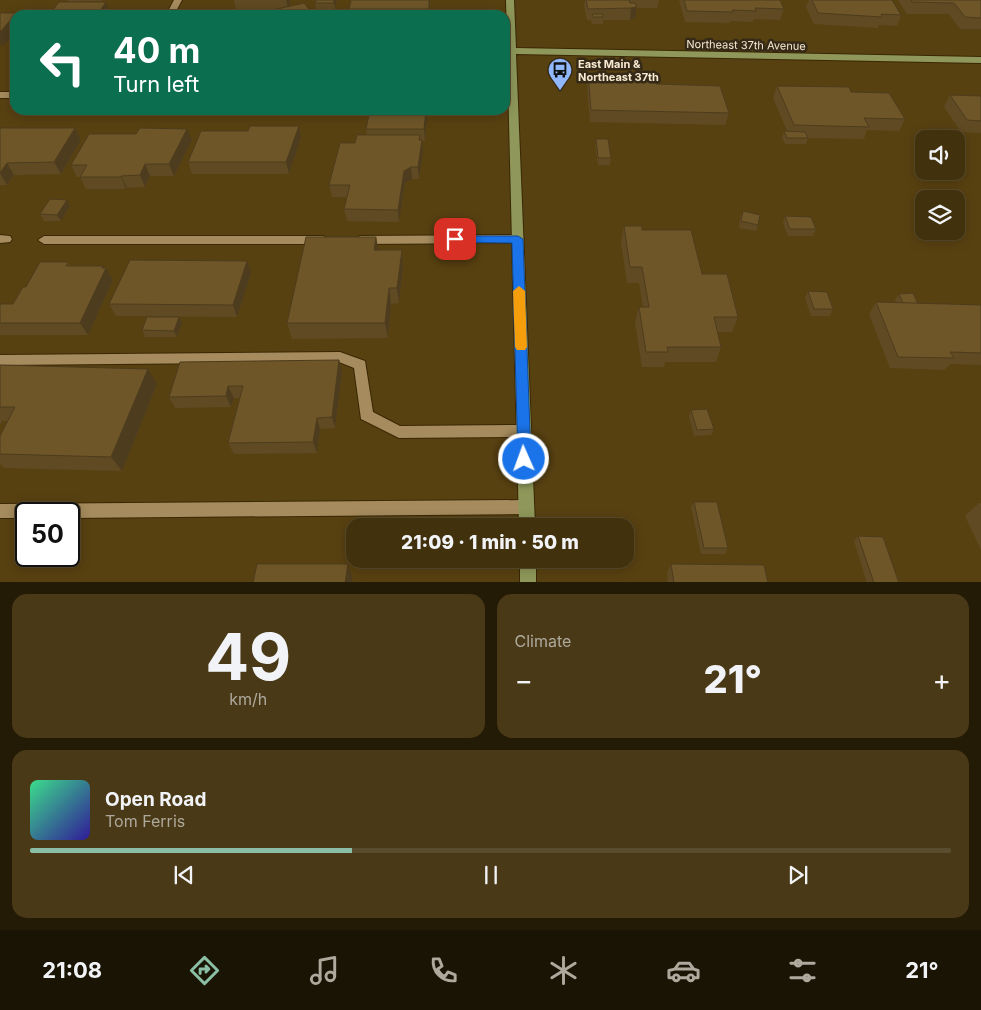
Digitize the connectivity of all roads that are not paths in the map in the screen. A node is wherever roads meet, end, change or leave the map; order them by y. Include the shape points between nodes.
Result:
1 (510, 52) edge
2 (981, 60) edge
3 (510, 89) edge
4 (518, 239) junction
5 (44, 240) dead end
6 (0, 360) edge
7 (524, 431) junction
8 (526, 507) junction
9 (0, 511) edge
10 (527, 518) edge
11 (528, 568) edge
12 (528, 582) edge

1 - 2 main road, Northeast 37th Avenue
3 - 4 main road
4 - 5 street
4 - 7 main road
6 - 7 street via 340,357 360,365 366,415 399,432
7 - 8 main road
8 - 9 street
8 - 10 main road
11 - 12 main road

